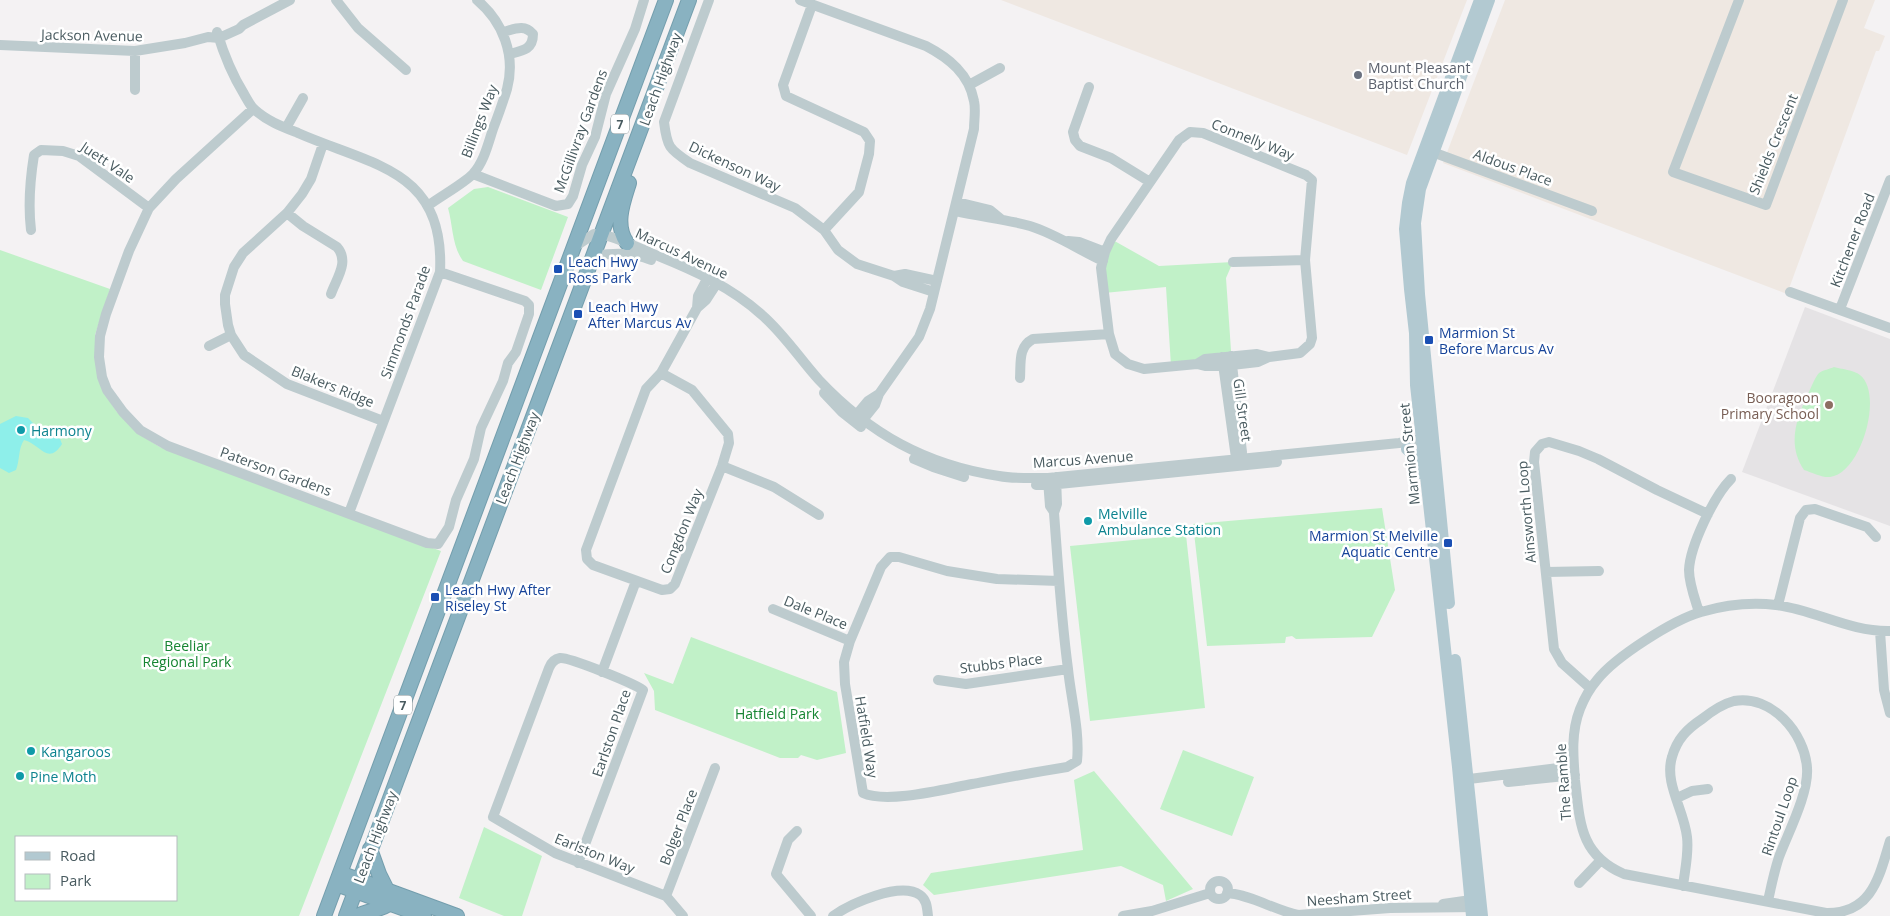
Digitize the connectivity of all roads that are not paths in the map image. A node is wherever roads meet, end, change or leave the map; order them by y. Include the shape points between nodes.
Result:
1 (290, 0) edge
2 (336, 0) edge
3 (477, 0) edge
4 (644, 0) edge
5 (666, 0) edge
6 (689, 0) edge
7 (710, 0) edge
8 (800, 0) edge
9 (1480, 0) edge
10 (1489, 0) edge
11 (1738, 0) edge
12 (1843, 0) edge
13 (812, 5) junction
14 (503, 32) junction
15 (218, 35) junction
16 (1, 46) edge
17 (135, 51) junction
18 (509, 54) junction
19 (1000, 68) dead end
20 (406, 70) dead end
21 (969, 85) junction
22 (1089, 87) dead end
23 (135, 90) dead end
24 (303, 98) dead end
25 (650, 106) junction
26 (253, 109) junction
27 (286, 128) junction
28 (323, 144) junction
29 (1428, 151) junction
30 (473, 174) junction
31 (1890, 180) edge
32 (1150, 182) junction
33 (429, 204) junction
34 (956, 206) junction
35 (1886, 206) edge
36 (149, 208) junction
37 (1592, 211) dead end
38 (287, 213) junction
39 (31, 230) dead end
40 (824, 230) junction
41 (601, 234) junction
42 (627, 243) junction
43 (574, 247) junction
44 (593, 256) junction
45 (1104, 256) junction
46 (1304, 260) junction
47 (1233, 262) dead end
48 (440, 272) junction
49 (894, 276) junction
50 (937, 281) junction
51 (711, 283) junction
52 (934, 292) junction
53 (1790, 292) dead end
54 (330, 294) dead end
55 (1840, 309) junction
56 (1890, 328) edge
57 (1109, 334) junction
58 (231, 335) junction
59 (209, 346) dead end
60 (1227, 361) junction
61 (661, 373) junction
62 (1020, 378) dead end
63 (532, 417) junction
64 (858, 420) junction
65 (383, 421) junction
66 (1429, 442) junction
67 (1407, 449) junction
68 (1240, 462) junction
69 (722, 466) junction
70 (1731, 479) dead end
71 (1052, 481) junction
72 (485, 488) junction
73 (349, 513) junction
74 (1708, 514) junction
75 (819, 515) dead end
76 (1431, 519) junction
77 (466, 536) junction
78 (1876, 537) dead end
79 (485, 544) junction
80 (1599, 571) dead end
81 (1546, 572) junction
82 (636, 581) junction
83 (1059, 581) junction
84 (1778, 605) junction
85 (772, 609) dead end
86 (1699, 612) junction
87 (1885, 631) edge
88 (850, 640) junction
89 (1068, 669) junction
90 (602, 672) junction
91 (938, 680) dead end
92 (1590, 688) junction
93 (1890, 713) edge
94 (715, 768) dead end
95 (1575, 771) junction
96 (1464, 783) junction
97 (1708, 789) dead end
98 (1677, 798) junction
99 (493, 817) joint
100 (797, 831) dead end
101 (1890, 841) edge
102 (370, 849) junction
103 (1600, 860) junction
104 (578, 863) junction
105 (338, 879) junction
106 (1579, 883) dead end
107 (357, 886) junction
108 (1683, 886) junction
109 (666, 896) junction
110 (389, 898) junction
111 (1768, 901) junction
112 (1476, 908) edge
113 (1378, 912) edge
114 (1286, 914) edge
115 (1144, 915) edge
116 (324, 916) edge
117 (346, 916) edge
118 (357, 916) edge
119 (424, 916) edge
120 (457, 916) edge
121 (683, 916) edge
122 (811, 916) edge
123 (833, 916) edge
124 (928, 916) edge
125 (1123, 916) edge

1 - 15 street, Jackson Avenue
2 - 20 street via 358,28
3 - 14 street, Billings Way
4 - 30 street, McGillivray Gardens via 635,29 606,94 595,137 568,204 556,206
5 - 43 highway, Leach Highway / 7
6 - 25 highway, Leach Highway / 7
7 - 40 street, Dickenson Way via 664,122 666,140 674,152 690,163 795,208
8 - 13 street
9 - 29 main road, Marmion Street
10 - 29 main road, Marmion Street
11 - 12 street, Shields Crescent via 1673,172 1766,205
13 - 21 street via 926,46 955,64
13 - 40 street via 783,85 786,96 864,132 870,141 859,192
14 - 18 street, Billings Way
14 - 18 street via 521,27 533,34 530,47
15 - 17 street, Jackson Avenue
15 - 26 street, Simmonds Parade via 229,66
16 - 17 street, Jackson Avenue
17 - 23 street
18 - 30 street, Billings Way via 508,88 482,159
19 - 21 street
21 - 34 street via 974,102 974,129
22 - 32 street via 1073,132 1075,140 1080,146 1111,158
24 - 27 street
25 - 41 highway, Leach Highway / 7
25 - 42 highway via 647,132 620,214 620,234
26 - 27 street, Simmonds Parade
26 - 36 street, Paterson Gardens via 176,178
27 - 28 street, Simmonds Parade
28 - 33 street, Simmonds Parade via 396,173
28 - 38 street, Blakers Ridge via 311,178
29 - 37 street, Aldous Place
29 - 66 main road, Marmion Street via 1416,204 1414,239
30 - 33 street, Billings Way
31 - 35 street, Kitchener Road
32 - 45 street, Connelly Way via 1111,238
32 - 46 street, Connelly Way via 1178,140 1190,132 1203,133 1306,175 1312,180
33 - 48 street, Simmonds Parade via 440,240
34 - 45 street via 989,219 1001,219 1079,242
34 - 50 street
35 - 55 street, Kitchener Road
36 - 39 street, Juett Vale via 79,156 41,150 34,155 31,175 28,211
36 - 73 street, Paterson Gardens via 129,252 100,336 99,357 107,390 140,430 168,446
38 - 54 street via 342,252 342,268
38 - 58 street, Blakers Ridge via 243,253 234,267 225,304
40 - 49 street, Dickenson Way via 838,250 857,264
41 - 42 street, Marcus Avenue
41 - 43 street via 594,234
41 - 44 highway, Leach Highway / 7
42 - 51 street, Marcus Avenue
43 - 72 highway, Leach Highway / 7
44 - 51 street, Marcus Avenue via 636,255
44 - 63 highway, Leach Highway / 7
45 - 57 street, Connelly Way via 1101,268
46 - 47 street
46 - 60 street, Connelly Way via 1310,344 1300,353 1269,357 1257,354
48 - 65 street, Simmonds Parade
48 - 73 street, Paterson Gardens via 529,305 516,352 508,363 481,428 474,459 456,500 449,527 438,544 427,544
49 - 50 street, Dickenson Way via 906,274
49 - 52 street, Dickenson Way
50 - 52 street
51 - 61 street, Congdon Way via 706,300 697,308
51 - 64 street, Marcus Avenue via 739,297 762,315
52 - 64 street via 919,337 879,394 868,401
53 - 55 street
55 - 56 street
57 - 60 street, Connelly Way via 1115,354 1128,364 1144,369 1205,366
57 - 62 street via 1033,338 1022,350
58 - 59 street
58 - 65 street, Blakers Ridge via 244,355 287,384
60 - 68 street, Gill Street
61 - 69 street, Congdon Way via 692,390 728,434 729,443
61 - 82 street, Congdon Way via 646,389 586,550 587,559 593,565
63 - 72 highway via 521,428 495,494 489,495
63 - 79 highway, Leach Highway / 7
64 - 71 street, Marcus Avenue via 915,453 963,469 1001,477
65 - 73 street, Simmonds Parade
66 - 67 street, Marcus Avenue
66 - 68 street, Marcus Avenue
66 - 76 main road, Marmion Street
66 - 96 main road, Marmion Street via 1439,510
67 - 68 street, Marcus Avenue
67 - 76 main road via 1417,460
68 - 71 street, Marcus Avenue
69 - 75 street via 774,487
69 - 82 street, Congdon Way via 676,584 662,590
70 - 74 street
71 - 83 street, Hatfield Way via 1057,504 1054,512
72 - 77 highway, Leach Highway / 7
74 - 81 street, Ainsworth Loop via 1598,459 1549,442 1542,444 1535,452 1534,462
74 - 86 street via 1689,569
76 - 96 main road, Marmion Street
77 - 79 highway
77 - 105 highway, Leach Highway / 7
78 - 84 street via 1867,527 1815,509 1806,510 1800,518
79 - 102 highway, Leach Highway / 7
80 - 81 street
81 - 92 street, Ainsworth Loop via 1554,649 1562,663
82 - 90 street
83 - 88 street, Hatfield Way via 997,579 890,557 881,567
83 - 89 street, Hatfield Way
84 - 86 street, The Ramble via 1740,604
84 - 87 street, The Ramble via 1857,628
85 - 88 street, Dale Place
86 - 92 street, The Ramble via 1647,640 1605,671
87 - 93 street via 1884,690
88 - 89 street, Hatfield Way via 844,662 845,684 860,782 863,793 871,797 921,793 1067,767 1077,761
89 - 91 street, Stubbs Place via 966,684
90 - 99 street, Earlston Place via 563,658 554,660
90 - 104 street, Earlston Place via 643,690
92 - 95 street, The Ramble via 1574,730
94 - 109 street, Bolger Place
95 - 96 street
95 - 103 street, The Ramble via 1581,828
96 - 112 main road, Marmion Street
97 - 98 street via 1692,791
98 - 108 street, Rintoul Loop via 1688,846
98 - 111 street, Rintoul Loop via 1670,777 1671,759 1676,745 1690,728 1718,707 1737,701 1758,702 1782,718 1801,745 1807,774 1804,791 1778,859
99 - 104 street, Earlston Way
100 - 122 street via 788,840 776,874
101 - 111 street, The Ramble via 1874,889 1850,909 1826,913
102 - 107 highway, Leach Highway / 7
102 - 110 highway
103 - 106 street
103 - 108 street, The Ramble via 1624,874
104 - 109 street, Earlston Way
105 - 107 highway
105 - 116 highway, Leach Highway / 7
107 - 110 highway
107 - 117 highway, Leach Highway / 7
108 - 111 street, The Ramble
109 - 121 street, Earlston Way
110 - 118 highway via 379,910
110 - 119 highway
110 - 120 highway
112 - 113 street, Neesham Street via 1438,906
113 - 114 street, Neesham Street
114 - 115 street, Neesham Street via 1240,894 1227,893 1225,884 1218,881 1212,884 1210,893
115 - 125 street, Neesham Street
123 - 124 street via 875,895 908,890 926,902

